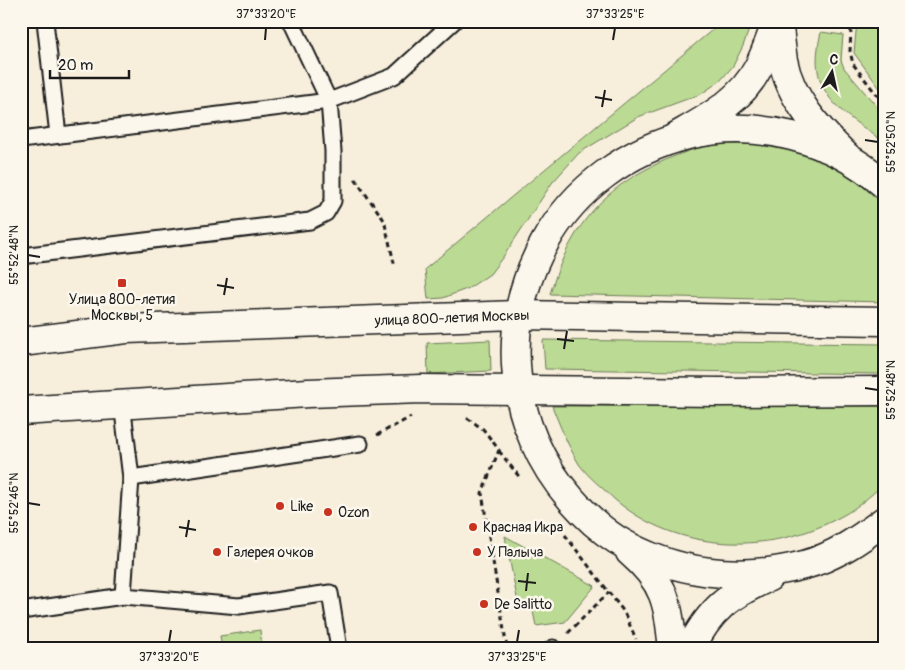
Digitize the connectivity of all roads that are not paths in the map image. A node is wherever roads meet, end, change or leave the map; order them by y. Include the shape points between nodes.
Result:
1 (45, 21) edge
2 (292, 21) edge
3 (454, 21) edge
4 (778, 21) edge
5 (329, 102) junction
6 (58, 135) junction
7 (21, 140) edge
8 (671, 140) junction
9 (848, 158) junction
10 (884, 184) edge
11 (21, 256) edge
12 (518, 315) junction
13 (884, 321) edge
14 (21, 342) edge
15 (518, 389) junction
16 (884, 391) edge
17 (122, 403) junction
18 (21, 411) edge
19 (360, 444) road end
20 (131, 478) junction
21 (884, 521) edge
22 (616, 539) junction
23 (788, 568) junction
24 (123, 596) junction
25 (21, 610) edge
26 (339, 649) edge
27 (673, 649) edge
28 (690, 649) edge

1 - 6 lane
2 - 5 lane
3 - 5 lane via 394,76
4 - 8 main road via 746,86 730,102
4 - 9 main road via 783,62 793,88 823,134
5 - 6 lane
5 - 11 lane via 333,201 326,213 310,221
6 - 7 lane
8 - 9 main road via 700,132 762,131 820,144
8 - 12 main road via 616,166 570,205 537,256 525,284
9 - 10 main road
12 - 13 main road, улица 800-летия Москвы
12 - 14 main road, улица 800-летия Москвы via 126,330
12 - 15 main road via 515,344
15 - 16 main road
15 - 17 main road via 318,392
15 - 22 main road via 530,433 543,461 580,509
17 - 18 main road
17 - 20 lane
19 - 20 lane
20 - 24 lane
21 - 23 main road via 834,554
22 - 23 main road via 656,559 715,574 748,574
22 - 27 main road via 647,566 662,588 670,618
23 - 28 main road via 738,592 714,610
24 - 25 lane
24 - 26 lane via 239,606 330,593

